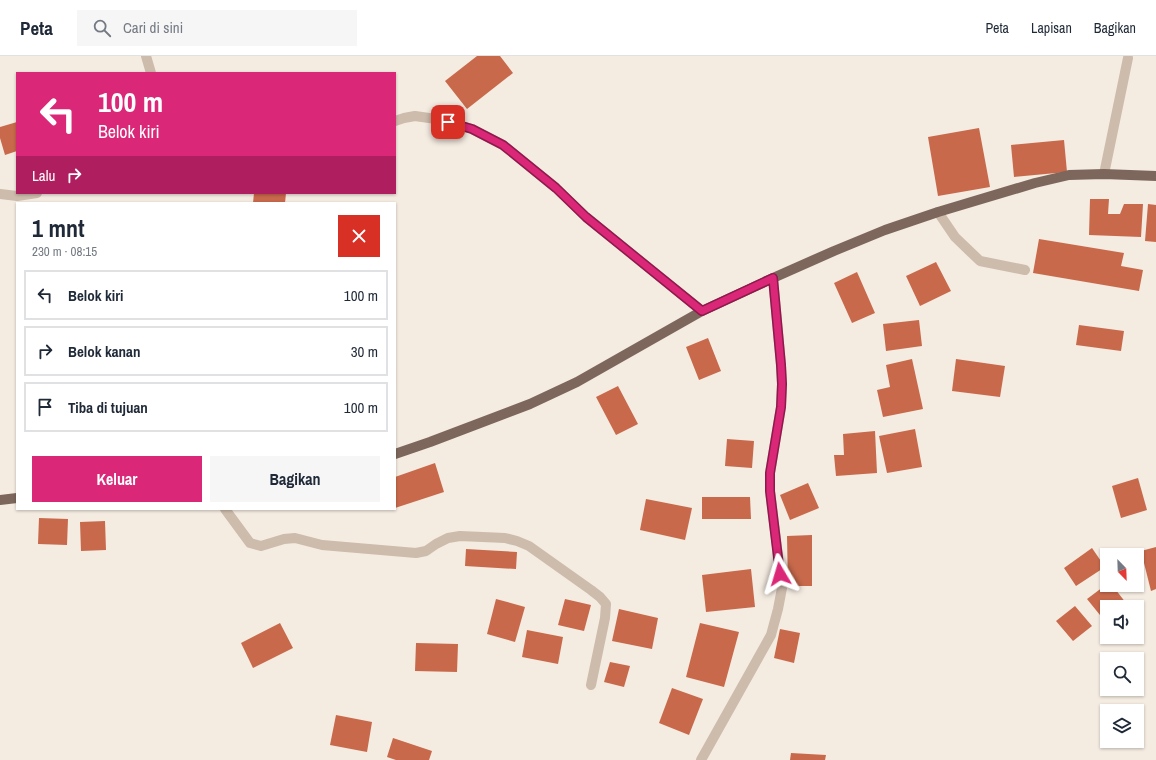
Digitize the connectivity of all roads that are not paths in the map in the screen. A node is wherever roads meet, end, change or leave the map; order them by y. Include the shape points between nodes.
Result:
1 (146, 56) edge
2 (1128, 58) dead end
3 (151, 72) edge
4 (396, 121) edge
5 (1104, 174) junction
6 (1156, 176) edge
7 (0, 194) edge
8 (30, 194) edge
9 (938, 212) junction
10 (1025, 270) dead end
11 (773, 278) junction
12 (702, 311) junction
13 (396, 454) edge
14 (16, 498) edge
15 (0, 500) edge
16 (226, 510) edge
17 (591, 685) dead end
18 (701, 760) edge

1 - 3 street
2 - 5 street
4 - 12 street via 415,116 436,119 472,129 503,145 556,188 586,217
5 - 6 main road
5 - 9 main road via 1069,175 1042,181
7 - 8 street
9 - 10 street via 955,237 980,261
9 - 11 main road via 870,236
11 - 12 main road
11 - 18 street via 782,384 770,473 770,491 782,588 771,635
12 - 13 main road via 577,382 537,401
14 - 15 main road
16 - 17 street via 250,543 261,546 295,538 322,544 416,553 426,551 448,538 460,536 505,538 528,546 592,590 606,604

